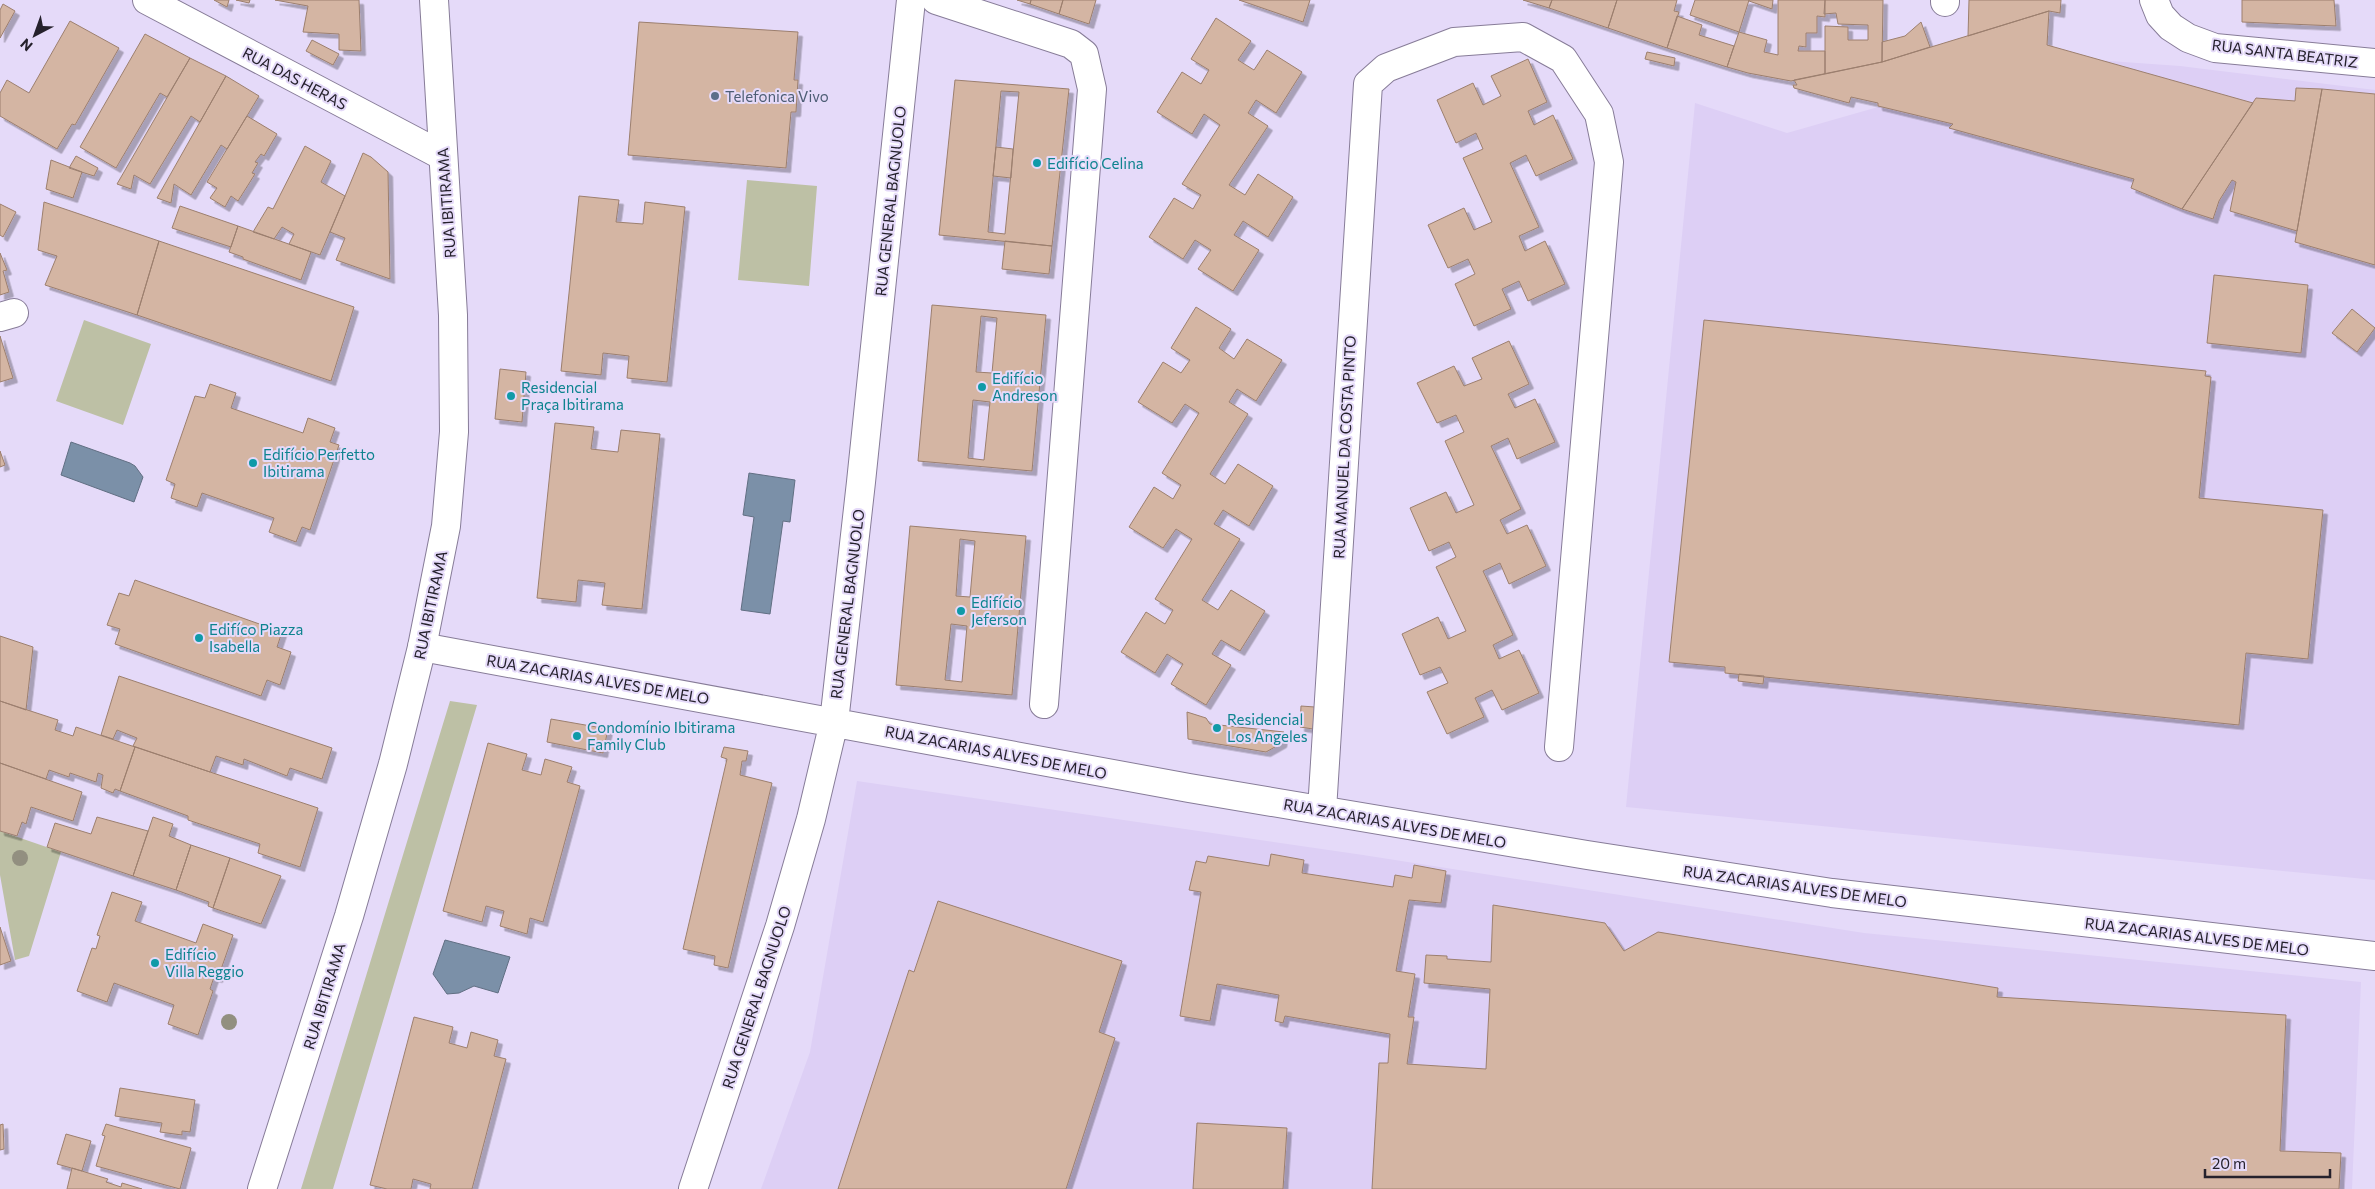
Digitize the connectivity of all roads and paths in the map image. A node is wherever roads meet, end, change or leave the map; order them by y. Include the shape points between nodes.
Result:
1 (147, 0) edge
2 (434, 0) edge
3 (911, 0) edge
4 (936, 0) edge
5 (2154, 0) edge
6 (2375, 63) edge
7 (442, 156) junction
8 (422, 647) junction
9 (1044, 704) dead end
10 (834, 722) junction
11 (1559, 747) dead end
12 (1322, 810) junction
13 (2375, 956) edge
14 (262, 1189) edge
15 (693, 1189) edge

1 - 7 street, RUA DAS HERAS
2 - 7 street, RUA IBITIRAMA
3 - 10 street, RUA GENERAL BAGNUOLO
4 - 9 street via 1071,44 1084,54 1092,90
5 - 6 street, RUA SANTA BEATRIZ via 2160,15 2171,27 2188,38 2216,48
7 - 8 street, RUA IBITIRAMA via 453,315 454,432 446,526
8 - 10 street, RUA ZACARIAS ALVES DE MELO
8 - 14 street, RUA IBITIRAMA via 394,764 350,916
10 - 12 street, RUA ZACARIAS ALVES DE MELO
10 - 15 street, RUA GENERAL BAGNUOLO via 811,819 780,926
11 - 12 street, RUA MANUEL DA COSTA PINTO via 1609,162 1599,114 1563,59 1523,37 1454,42 1386,68 1368,84
12 - 13 street, RUA ZACARIAS ALVES DE MELO via 1832,893

